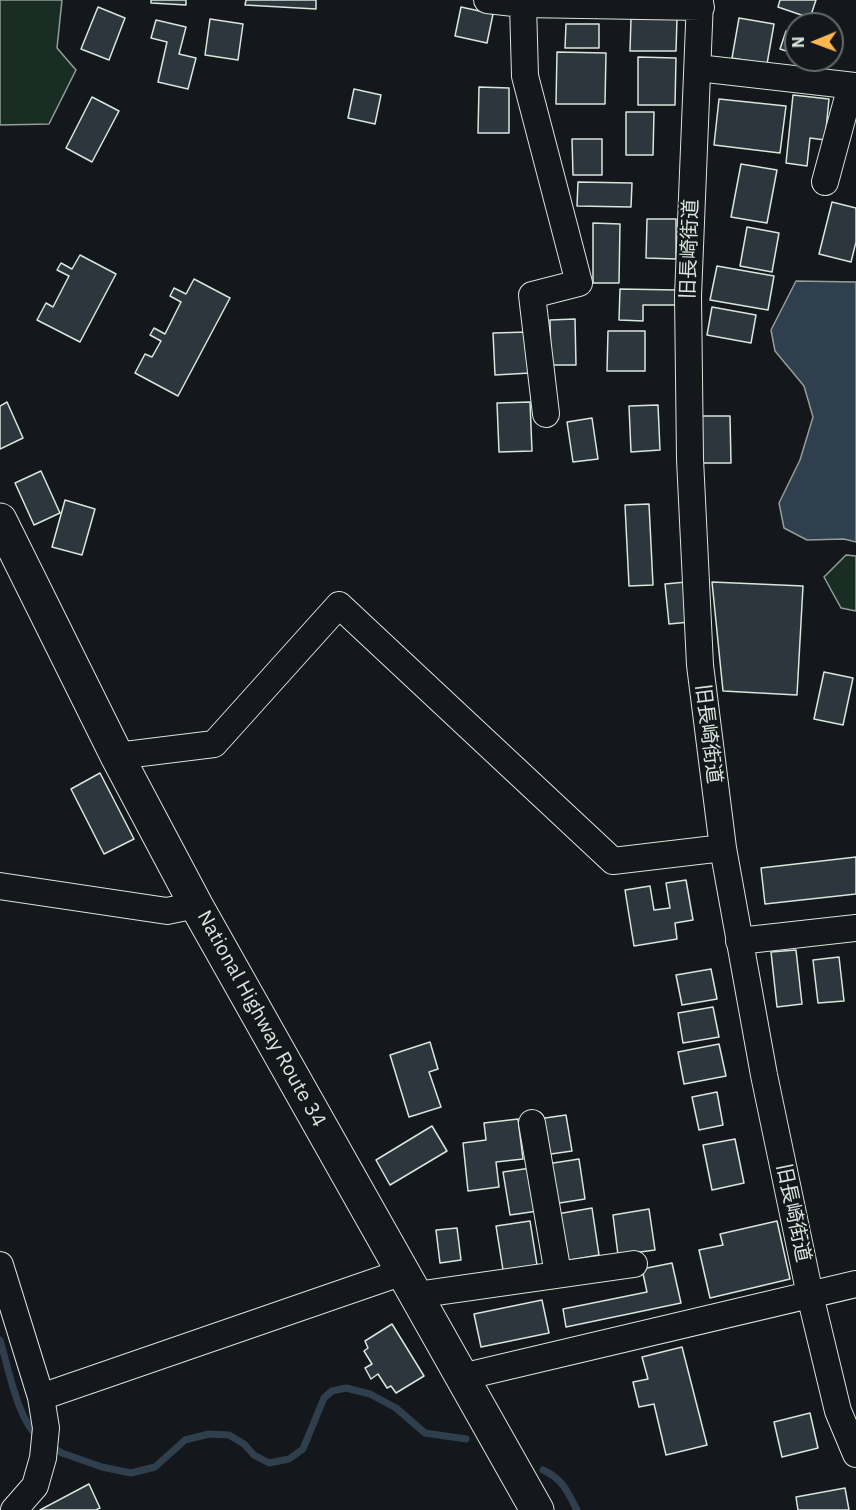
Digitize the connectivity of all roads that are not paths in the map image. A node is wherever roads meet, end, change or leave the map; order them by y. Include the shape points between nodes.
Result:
1 (487, 0) edge
2 (700, 3) edge
3 (524, 4) junction
4 (698, 68) junction
5 (854, 86) edge
6 (825, 182) dead end
7 (546, 414) dead end
8 (0, 520) edge
9 (117, 756) junction
10 (723, 848) junction
11 (0, 886) edge
12 (196, 905) junction
13 (856, 928) edge
14 (739, 941) junction
15 (532, 1124) dead end
16 (634, 1263) dead end
17 (0, 1265) edge
18 (558, 1274) junction
19 (409, 1283) junction
20 (856, 1284) edge
21 (810, 1295) junction
22 (462, 1377) junction
23 (41, 1397) junction
24 (856, 1454) edge
25 (14, 1510) edge
26 (537, 1510) edge

1 - 3 street
2 - 3 street
2 - 4 street, 旧長崎街道
3 - 7 street via 525,76 579,283 532,296
4 - 5 street
4 - 10 street, 旧長崎街道 via 688,296 690,459 700,665
5 - 6 street
8 - 9 highway, National Highway Route 34
9 - 10 street via 214,744 339,605 613,861
9 - 12 highway, National Highway Route 34
10 - 14 street, 旧長崎街道
11 - 12 street via 167,911
12 - 19 highway, National Highway Route 34
13 - 14 street
14 - 21 street, 旧長崎街道
15 - 18 street
16 - 18 street
17 - 23 street
18 - 19 street
19 - 22 highway, National Highway Route 34
19 - 23 street
20 - 21 street
21 - 22 street
21 - 24 street, 旧長崎街道 via 838,1411
22 - 26 highway, National Highway Route 34
23 - 25 street via 46,1428 43,1458 35,1486

